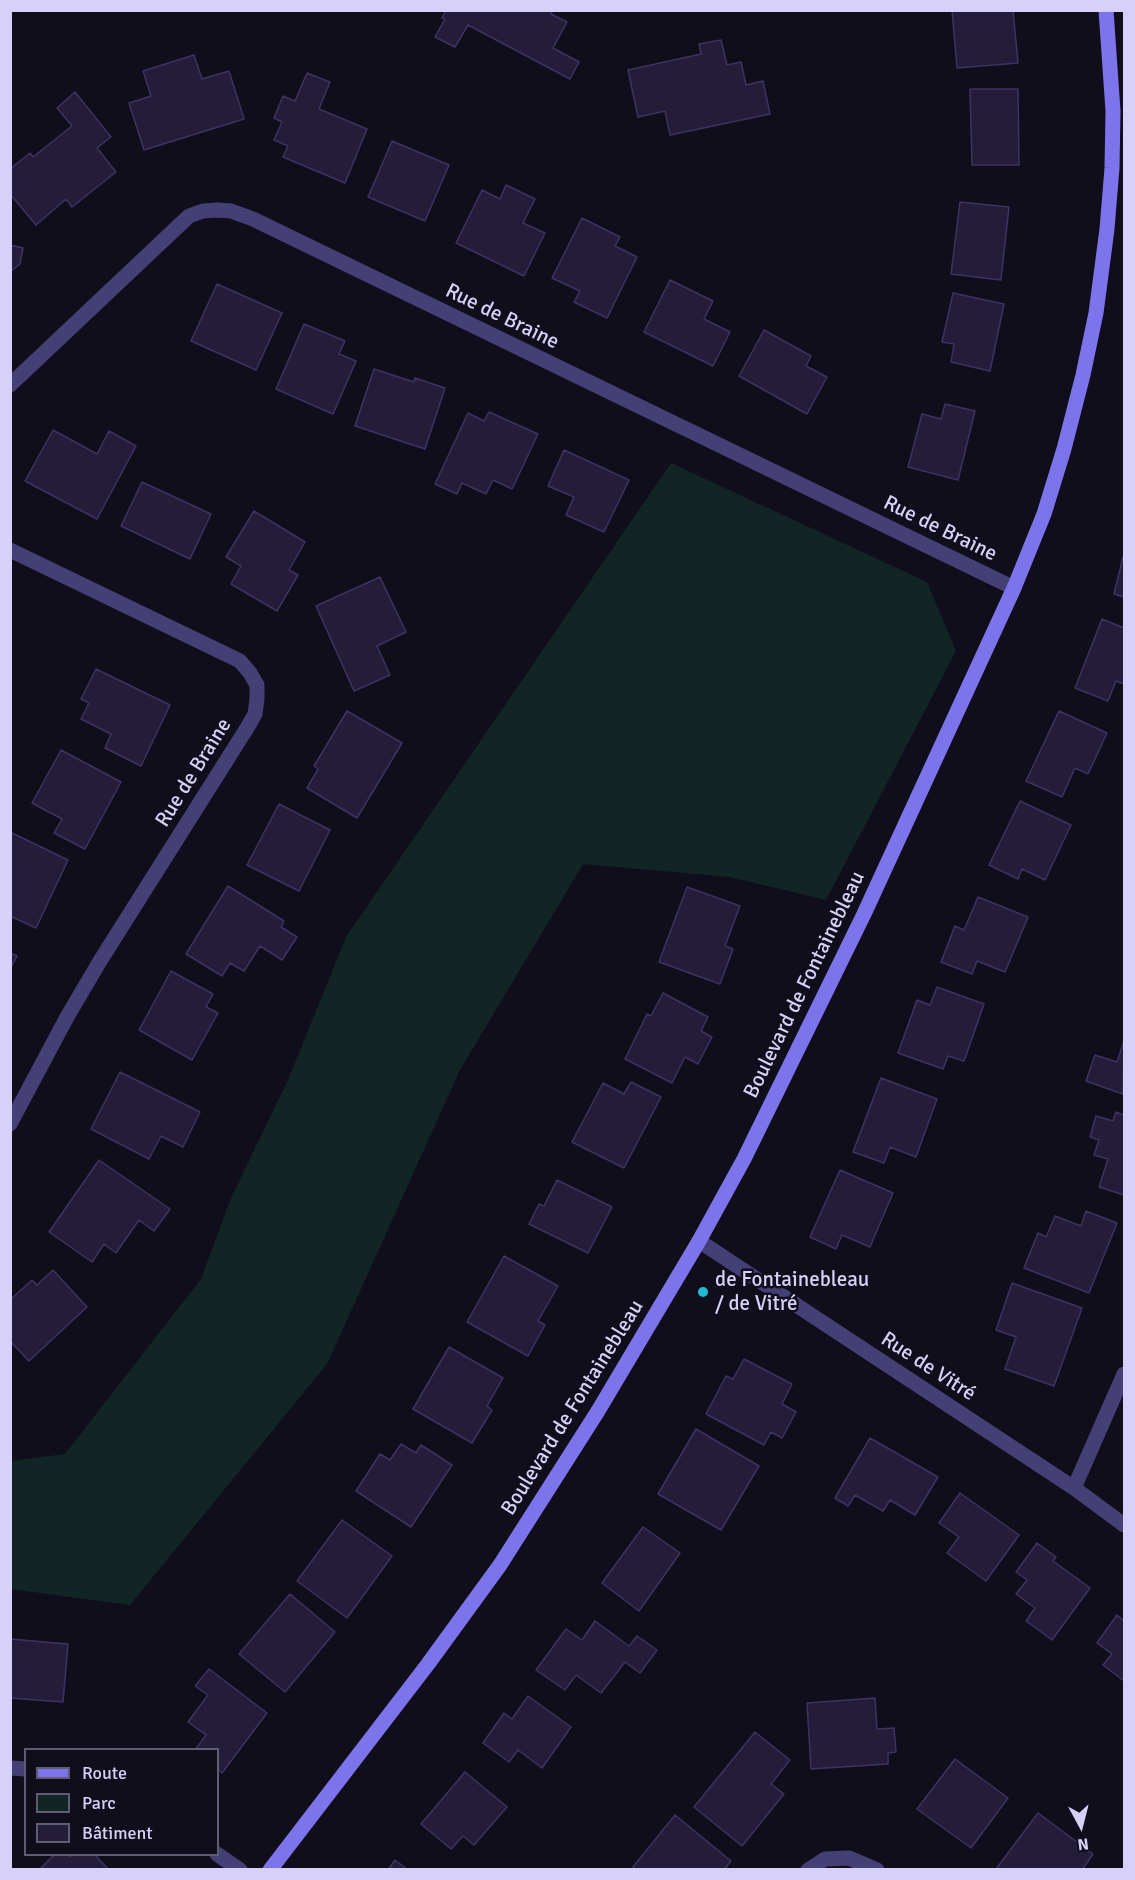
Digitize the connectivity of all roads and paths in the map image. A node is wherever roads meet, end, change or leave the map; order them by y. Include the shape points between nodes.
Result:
1 (1106, 10) edge
2 (10, 385) edge
3 (10, 550) edge
4 (1014, 588) junction
5 (10, 1124) edge
6 (699, 1241) junction
7 (1125, 1374) edge
8 (1074, 1488) junction
9 (1125, 1525) edge
10 (219, 1855) edge
11 (240, 1869) edge
12 (270, 1869) edge
13 (808, 1869) edge
14 (877, 1869) edge

1 - 4 street, Boulevard de Fontainebleau via 1113,111 1112,168 1096,313 1064,449 1044,514
2 - 4 street, Rue de Braine via 189,216 203,211 231,211
3 - 5 street, Rue de Braine via 240,661 257,685 255,714 248,728 100,961
4 - 6 street, Boulevard de Fontainebleau via 844,955 744,1159
6 - 8 street, Rue de Vitré
6 - 12 street, Boulevard de Fontainebleau via 615,1384 500,1565
7 - 8 street
8 - 9 street, Rue de Vitré
10 - 11 street
13 - 14 street via 825,1859 849,1858

